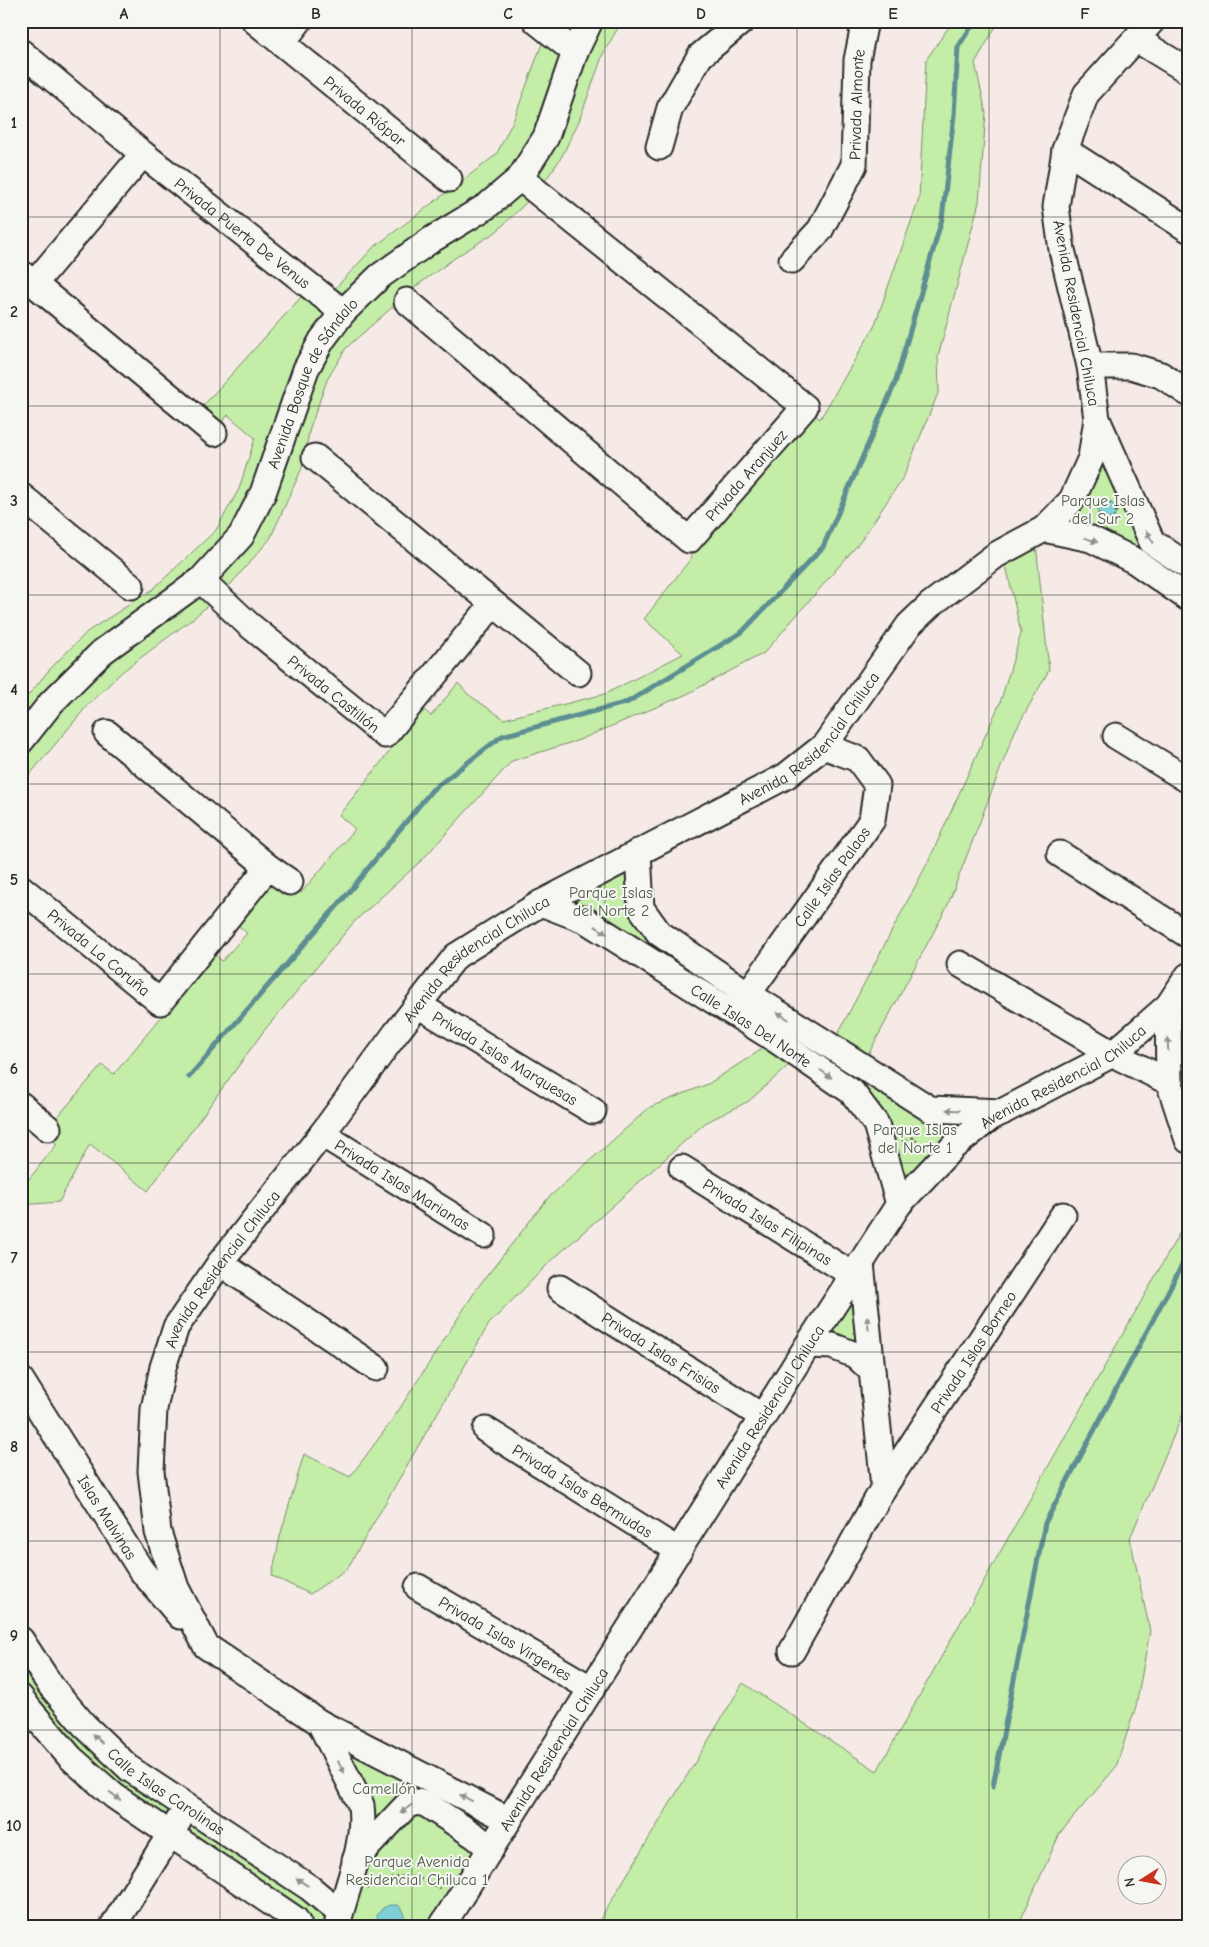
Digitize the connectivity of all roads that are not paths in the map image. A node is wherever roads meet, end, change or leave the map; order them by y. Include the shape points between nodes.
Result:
1 (255, 21) edge
2 (299, 21) edge
3 (536, 21) edge
4 (590, 21) edge
5 (742, 21) edge
6 (865, 21) edge
7 (1144, 30) edge
8 (282, 43) junction
9 (21, 52) edge
10 (575, 52) junction
11 (1188, 71) edge
12 (660, 148) dead end
13 (1065, 150) junction
14 (143, 154) junction
15 (449, 178) dead end
16 (520, 178) junction
17 (1188, 229) edge
18 (792, 260) dead end
19 (28, 278) edge
20 (407, 301) dead end
21 (343, 312) junction
22 (1090, 366) junction
23 (1188, 393) edge
24 (1097, 419) junction
25 (214, 433) dead end
26 (316, 457) dead end
27 (21, 496) edge
28 (1044, 530) junction
29 (1188, 566) edge
30 (200, 580) junction
31 (131, 586) dead end
32 (1188, 598) edge
33 (493, 604) junction
34 (578, 673) dead end
35 (107, 733) dead end
36 (1116, 736) dead end
37 (21, 742) edge
38 (824, 746) junction
39 (1188, 780) edge
40 (638, 852) junction
41 (1060, 854) dead end
42 (268, 867) junction
43 (290, 882) dead end
44 (21, 888) edge
45 (541, 904) junction
46 (1188, 935) edge
47 (960, 964) dead end
48 (1188, 976) edge
49 (748, 994) junction
50 (418, 1005) junction
51 (1168, 1006) junction
52 (1113, 1054) junction
53 (1169, 1082) junction
54 (21, 1105) edge
55 (593, 1112) dead end
56 (1002, 1112) junction
57 (48, 1128) dead end
58 (322, 1134) junction
59 (1188, 1140) edge
60 (682, 1168) dead end
61 (899, 1204) junction
62 (1063, 1215) dead end
63 (483, 1235) dead end
64 (220, 1264) junction
65 (857, 1269) junction
66 (560, 1288) dead end
67 (808, 1345) junction
68 (376, 1368) dead end
69 (872, 1371) junction
70 (21, 1380) edge
71 (763, 1417) junction
72 (486, 1430) dead end
73 (884, 1487) junction
74 (678, 1551) junction
75 (418, 1587) dead end
76 (21, 1640) edge
77 (206, 1646) junction
78 (792, 1651) dead end
79 (592, 1689) junction
80 (21, 1698) edge
81 (320, 1723) junction
82 (188, 1808) junction
83 (509, 1820) junction
84 (170, 1833) junction
85 (490, 1849) junction
86 (352, 1870) junction
87 (338, 1919) edge
88 (113, 1926) edge
89 (299, 1926) edge
90 (442, 1926) edge

1 - 8 street, Privada Riópar
2 - 8 street
3 - 10 street
4 - 10 street, Avenida Bosque de Sándalo
5 - 12 street via 700,56 670,108
6 - 18 street, Privada Almonte via 857,60 854,166 820,230
7 - 11 street
7 - 13 street, Avenida Residencial Chiluca via 1086,94
8 - 15 street, Privada Riópar
9 - 14 street, Privada Puerta De Venus
10 - 16 street, Avenida Bosque de Sándalo via 546,137
13 - 17 street
13 - 22 street, Avenida Residencial Chiluca via 1056,207 1062,250
14 - 19 street
14 - 21 street, Privada Puerta De Venus
16 - 20 street, Privada Aranjuez via 805,407 689,540
16 - 21 street, Avenida Bosque de Sándalo via 487,206 380,276
19 - 25 street
21 - 30 street, Avenida Bosque de Sándalo via 306,369 263,493 241,536
22 - 23 street via 1130,366 1161,375
22 - 24 street, Avenida Residencial Chiluca
24 - 28 street, Avenida Residencial Chiluca via 1091,458 1072,500
29 -> 24 street via 1152,542
26 - 33 street
27 - 31 street
28 -> 32 street via 1091,539 1135,561
28 - 38 street, Avenida Residencial Chiluca via 996,555 909,625
30 - 33 street, Privada Castillón via 248,624 385,735
30 - 37 street, Avenida Bosque de Sándalo via 102,652 51,703
33 - 34 street
35 - 42 street
36 - 39 street
38 - 40 street, Avenida Residencial Chiluca via 786,776
38 - 49 street, Calle Islas Palaos via 858,759 877,785 872,820
40 - 45 street, Avenida Residencial Chiluca
40 - 49 street, Calle Islas Del Norte via 641,908 659,934
41 - 46 street
42 - 43 street
42 - 44 street, Privada La Coruña via 160,1002
45 - 50 street, Avenida Residencial Chiluca via 456,956
45 -> 61 street, Calle Islas Del Norte via 585,920 784,1045 852,1092 876,1124
47 - 52 street
48 - 51 street, Avenida Residencial Chiluca
56 -> 49 street, Calle Islas Del Norte via 930,1109
50 - 55 street, Privada Islas Marquesas
50 - 58 street, Avenida Residencial Chiluca
51 - 52 street, Avenida Residencial Chiluca
53 -> 51 street
52 - 53 street
52 - 56 street, Avenida Residencial Chiluca
53 - 59 street
54 - 57 street
56 - 61 street, Avenida Residencial Chiluca via 953,1147
58 - 63 street, Privada Islas Marianas
58 - 64 street, Avenida Residencial Chiluca
60 - 65 street, Privada Islas Filipinas
61 - 65 street, Avenida Residencial Chiluca
62 - 73 street, Privada Islas Borneo
64 - 68 street
64 - 77 street, Avenida Residencial Chiluca via 176,1327 154,1409 151,1471 158,1532 176,1588
65 - 67 street, Avenida Residencial Chiluca
69 -> 65 street
66 - 71 street, Privada Islas Frisias
67 - 69 street via 832,1346 855,1355
67 - 71 street, Avenida Residencial Chiluca
69 - 73 street
70 - 77 street, Islas Malvinas via 141,1570
71 - 74 street, Avenida Residencial Chiluca
72 - 74 street, Privada Islas Bermudas
73 - 78 street, Privada Islas Borneo
74 - 79 street, Avenida Residencial Chiluca
75 - 79 street, Privada Islas Virgenes
82 -> 76 street, Calle Islas Carolinas via 130,1769 84,1726 51,1686
77 - 81 street, Avenida Residencial Chiluca
79 - 83 street, Avenida Residencial Chiluca
80 -> 84 street, Calle Islas Carolinas via 70,1757 114,1796
83 -> 81 street
81 -> 86 street, Avenida Residencial Chiluca via 361,1805 361,1830
82 - 84 street
87 -> 82 street, Calle Islas Carolinas via 310,1888
83 - 85 street, Avenida Residencial Chiluca
84 - 88 street
84 - 89 street, Calle Islas Carolinas via 295,1919
85 -> 86 street via 426,1804 417,1802 407,1805
85 - 90 street, Avenida Residencial Chiluca
86 - 87 street, Avenida Residencial Chiluca

